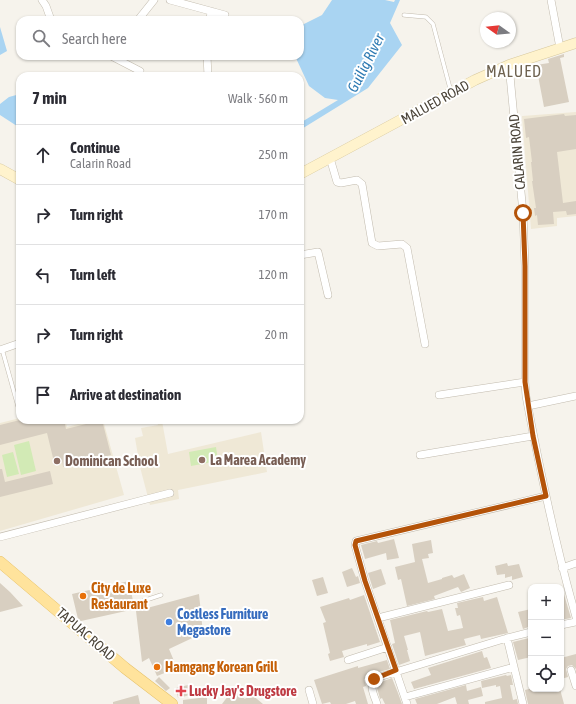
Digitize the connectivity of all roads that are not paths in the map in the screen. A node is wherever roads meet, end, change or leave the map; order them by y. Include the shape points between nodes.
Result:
1 (42, 0) edge
2 (154, 0) edge
3 (170, 0) edge
4 (551, 0) edge
5 (211, 11) junction
6 (225, 15) dead end
7 (404, 15) dead end
8 (50, 16) edge
9 (141, 16) edge
10 (210, 16) edge
11 (576, 46) edge
12 (560, 48) junction
13 (119, 60) edge
14 (208, 60) edge
15 (509, 65) junction
16 (140, 71) dead end
17 (208, 72) edge
18 (452, 93) junction
19 (330, 158) junction
20 (0, 169) edge
21 (304, 172) edge
22 (16, 178) edge
23 (304, 254) edge
24 (328, 295) dead end
25 (16, 344) edge
26 (425, 344) dead end
27 (1, 349) edge
28 (525, 382) junction
29 (439, 395) dead end
30 (576, 396) edge
31 (16, 400) edge
32 (528, 406) junction
33 (533, 436) junction
34 (420, 455) dead end
35 (170, 492) dead end
36 (546, 496) junction
37 (0, 537) edge
38 (0, 562) edge
39 (576, 563) edge
40 (562, 568) junction
41 (509, 585) dead end
42 (161, 595) dead end
43 (134, 604) dead end
44 (576, 617) edge
45 (378, 618) junction
46 (576, 622) edge
47 (564, 624) edge
48 (528, 633) edge
49 (507, 638) junction
50 (388, 647) junction
51 (348, 660) dead end
52 (514, 667) junction
53 (396, 670) junction
54 (571, 670) dead end
55 (576, 686) edge
56 (309, 690) dead end
57 (406, 701) edge
58 (172, 704) edge
59 (313, 704) edge
60 (377, 704) edge
61 (523, 704) edge

1 - 8 street
2 - 9 street
3 - 5 street
4 - 12 street
5 - 6 street
5 - 10 street
7 - 18 lane via 426,17 433,24
11 - 12 street, MALUED ROAD
12 - 15 street, MALUED ROAD
13 - 16 street
14 - 17 street
15 - 18 street, MALUED ROAD
15 - 28 street, CALARIN ROAD via 523,213
18 - 19 street, MALUED ROAD
19 - 21 street, MALUED ROAD
19 - 26 street via 337,182 357,180 362,184 372,243 378,246 402,244 407,248
20 - 22 street
23 - 24 street via 318,252
25 - 27 street
27 - 31 lane
28 - 29 street
28 - 32 street, CALARIN ROAD
30 - 32 street
32 - 33 street, CALARIN ROAD
33 - 34 street
33 - 36 street, CALARIN ROAD
35 - 37 street
36 - 40 street, CALARIN ROAD
36 - 45 street via 356,541 365,581
38 - 58 main road, TAPUAC ROAD via 74,620 125,668
39 - 40 street
40 - 44 street, CALARIN ROAD
41 - 45 street
42 - 43 lane
45 - 50 street
46 - 47 street
48 - 49 street
49 - 52 street
49 - 53 street
50 - 51 street
50 - 53 street
52 - 57 street
52 - 61 street
53 - 57 street
53 - 60 street via 374,679 372,687
54 - 55 street
56 - 59 street

